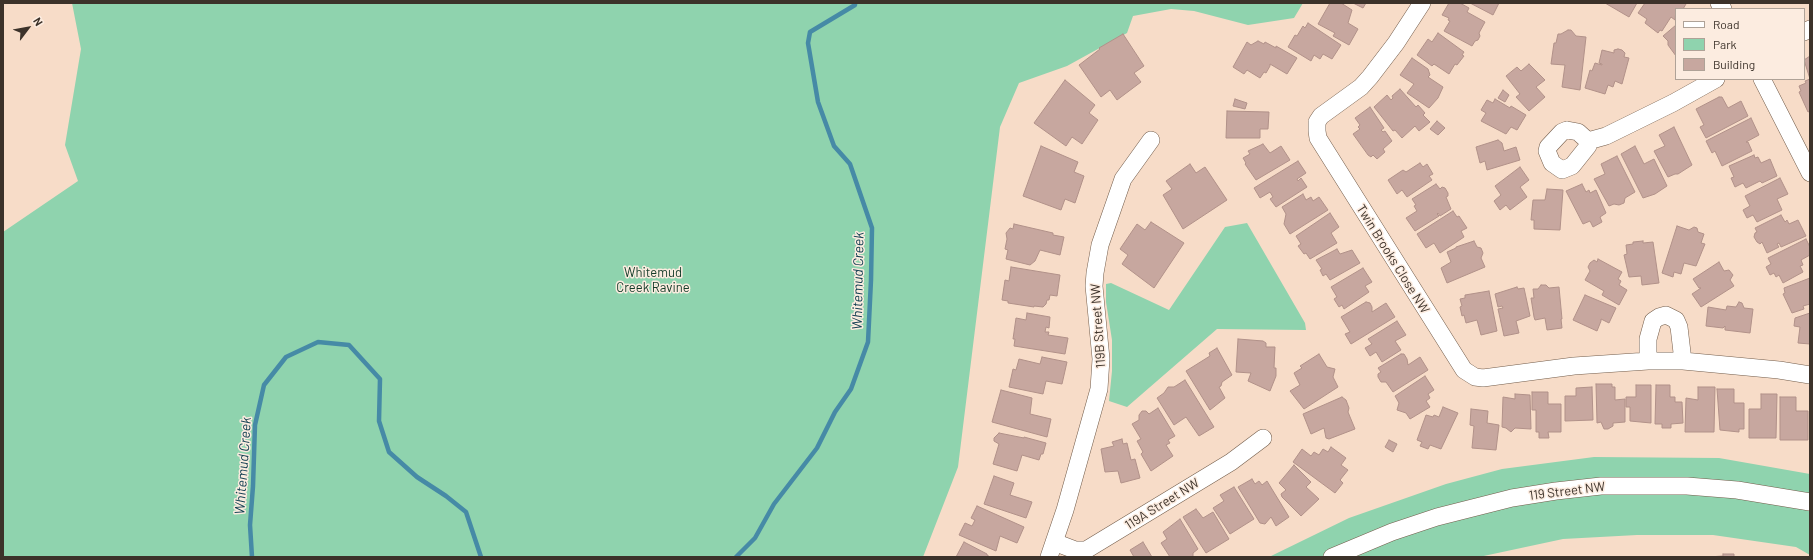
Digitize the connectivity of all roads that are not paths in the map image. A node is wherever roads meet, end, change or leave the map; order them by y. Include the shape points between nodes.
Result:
1 (1422, 3) edge
2 (1714, 80) edge
3 (1763, 80) edge
4 (1151, 140) dead end
5 (1588, 141) dead end
6 (1810, 172) edge
7 (1648, 361) junction
8 (1683, 361) junction
9 (1810, 376) edge
10 (1263, 438) dead end
11 (1810, 502) edge
12 (1052, 550) edge
13 (1332, 557) edge

1 - 7 street, Twin Brooks Close NW via 1370,77 1361,87 1321,116 1317,122 1317,131 1318,138 1458,362 1470,375 1483,378 1574,366
2 - 5 street via 1606,136
3 - 6 street
4 - 12 street, 119B Street NW via 1123,179 1100,245 1094,286 1102,359 1099,389
7 - 8 street, Twin Brooks Close NW
7 - 8 street via 1648,339 1653,321 1666,315 1676,320 1679,327
8 - 9 street, Twin Brooks Close NW via 1779,370
10 - 12 street, 119A Street NW via 1231,462 1086,550
11 - 13 street, 119 Street NW via 1737,490 1687,486 1601,486 1556,491 1512,498 1437,516

